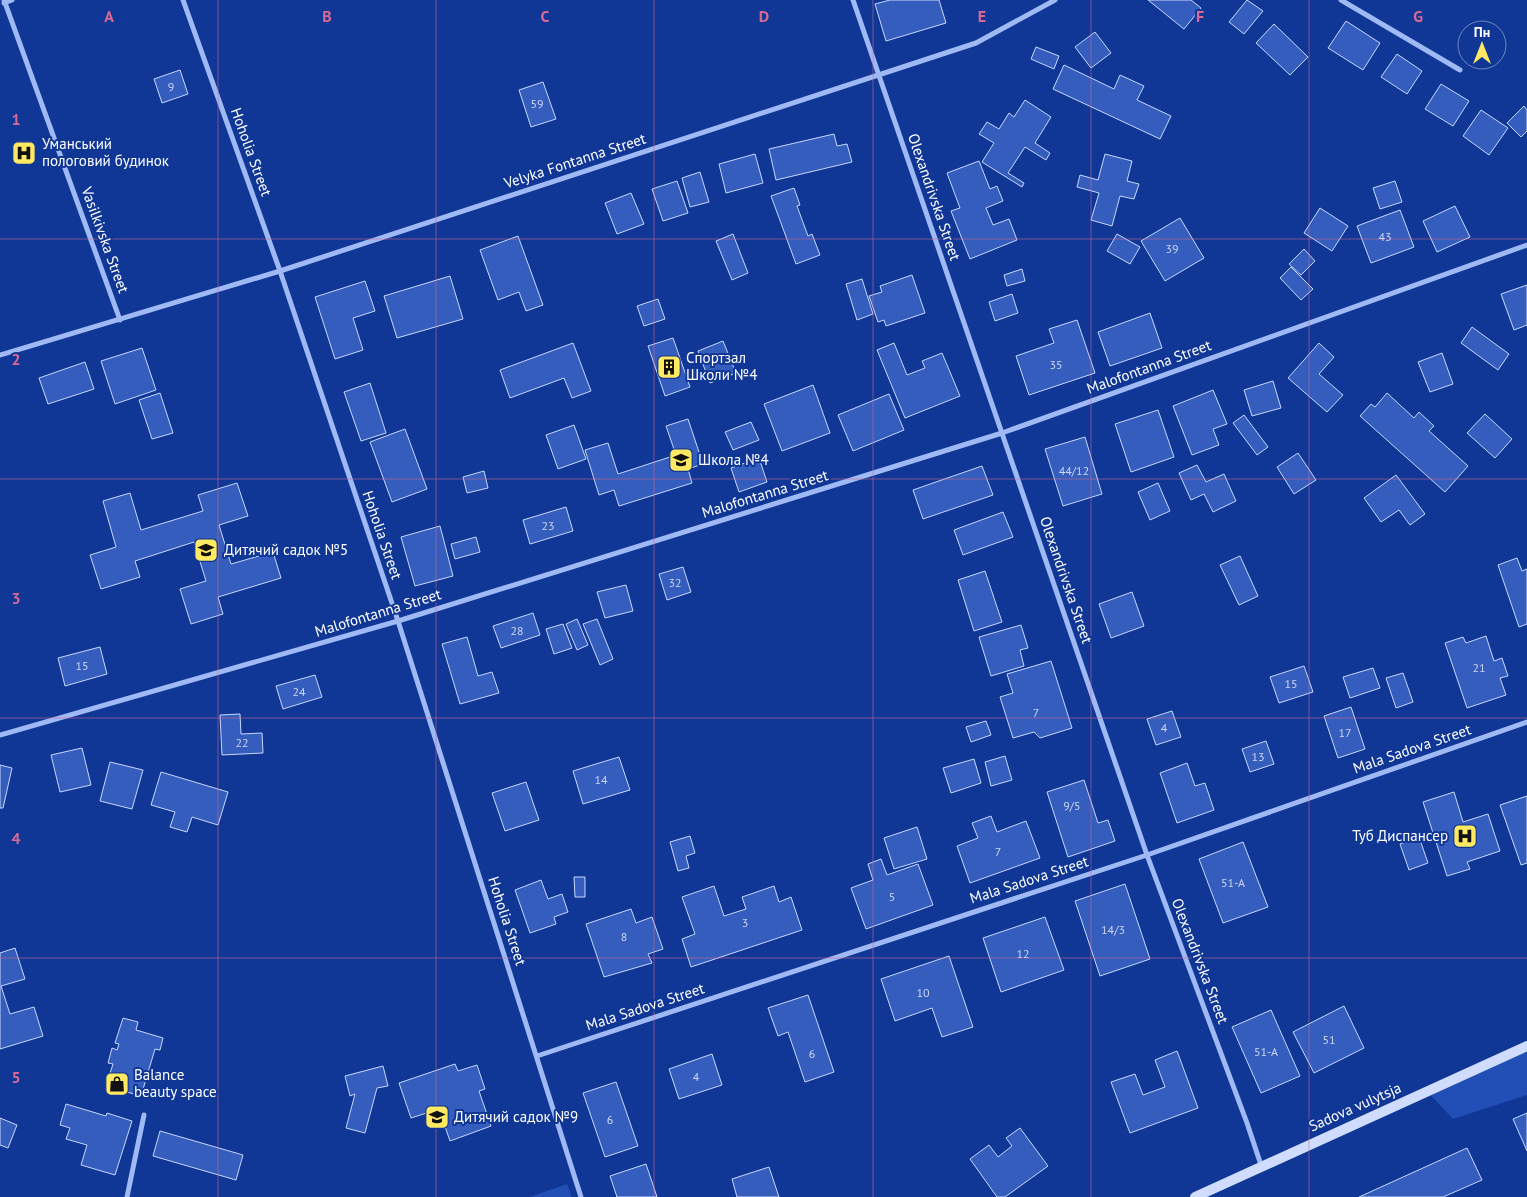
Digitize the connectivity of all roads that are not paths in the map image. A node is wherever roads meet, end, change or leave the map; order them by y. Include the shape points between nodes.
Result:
1 (12, 0) edge
2 (183, 0) edge
3 (853, 0) edge
4 (1055, 0) edge
5 (1341, 0) edge
6 (4, 1) edge
7 (1457, 68) edge
8 (878, 74) junction
9 (1527, 245) edge
10 (280, 271) junction
11 (120, 320) junction
12 (0, 355) edge
13 (1002, 432) junction
14 (398, 621) junction
15 (1527, 722) edge
16 (0, 735) edge
17 (1147, 855) junction
18 (1527, 1046) edge
19 (537, 1056) junction
20 (144, 1115) dead end
21 (1261, 1165) junction
22 (127, 1197) edge
23 (580, 1197) edge
24 (1195, 1197) edge

1 - 6 street
2 - 10 street, Hoholia Street
3 - 8 street, Olexandrivska Street
4 - 8 street, Velyka Fontanna Street via 976,43
5 - 7 street
6 - 11 street, Vasilkivska Street
8 - 10 street, Velyka Fontanna Street
8 - 13 street, Olexandrivska Street
9 - 13 street, Malofontanna Street
10 - 11 street, Velyka Fontanna Street
10 - 14 street, Hoholia Street
11 - 12 street, Velyka Fontanna Street
13 - 14 street, Malofontanna Street
13 - 17 street, Olexandrivska Street
14 - 16 street, Malofontanna Street
14 - 19 street, Hoholia Street
15 - 17 street, Mala Sadova Street
17 - 19 street, Mala Sadova Street
17 - 21 street, Olexandrivska Street
18 - 21 street, Sadova vulytsja
19 - 23 street, Hoholia Street
20 - 22 street
21 - 24 street, Sadova vulytsja

